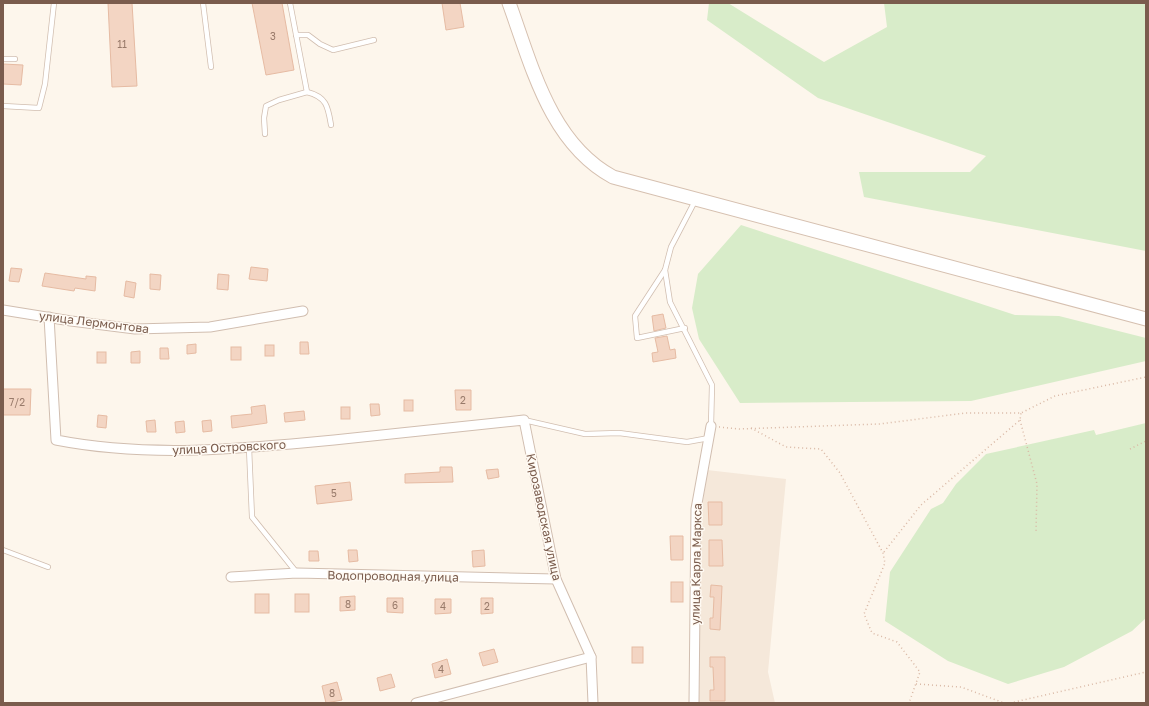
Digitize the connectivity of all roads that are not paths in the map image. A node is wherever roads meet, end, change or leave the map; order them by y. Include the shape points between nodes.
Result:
1 (54, 3) edge
2 (203, 3) edge
3 (290, 3) edge
4 (509, 3) edge
5 (296, 35) junction
6 (374, 40) dead end
7 (3, 59) edge
8 (15, 59) dead end
9 (211, 67) dead end
10 (307, 92) junction
11 (3, 106) edge
12 (332, 125) dead end
13 (265, 134) dead end
14 (696, 199) junction
15 (665, 270) junction
16 (3, 310) edge
17 (303, 311) dead end
18 (49, 317) junction
19 (1146, 319) edge
20 (685, 328) junction
21 (524, 420) junction
22 (711, 426) joint
23 (709, 438) junction
24 (250, 448) junction
25 (3, 550) edge
26 (48, 567) dead end
27 (297, 573) junction
28 (231, 577) dead end
29 (556, 579) junction
30 (591, 657) junction
31 (416, 703) edge
32 (593, 703) edge
33 (694, 703) edge

1 - 11 lane via 45,84 39,108
2 - 9 lane
3 - 5 lane
4 - 14 main road via 548,103 560,128 574,147 596,168 612,178
5 - 6 lane via 308,35 333,50
5 - 10 lane
7 - 8 lane
10 - 12 lane via 318,95 328,106
10 - 13 lane via 266,106
14 - 15 lane via 671,247
14 - 19 main road
15 - 20 lane via 670,302
15 - 20 lane via 634,316 637,338
16 - 18 street, улица Лермонтова
17 - 18 street, улица Лермонтова via 203,328 135,329
18 - 24 street, улица Островского via 56,440 91,447 161,451
20 - 22 lane via 712,386
21 - 23 lane via 585,434 619,432 687,442
21 - 24 street, улица Островского
21 - 29 street, Кирозаводская улица
22 - 23 street, улица Карла Маркса
23 - 33 street, улица Карла Маркса via 696,509
24 - 27 lane via 252,517
25 - 26 lane
27 - 28 street, Водопроводная улица
27 - 29 street, Водопроводная улица
29 - 30 street, Кирозаводская улица
30 - 31 street
30 - 32 street, Кирозаводская улица

